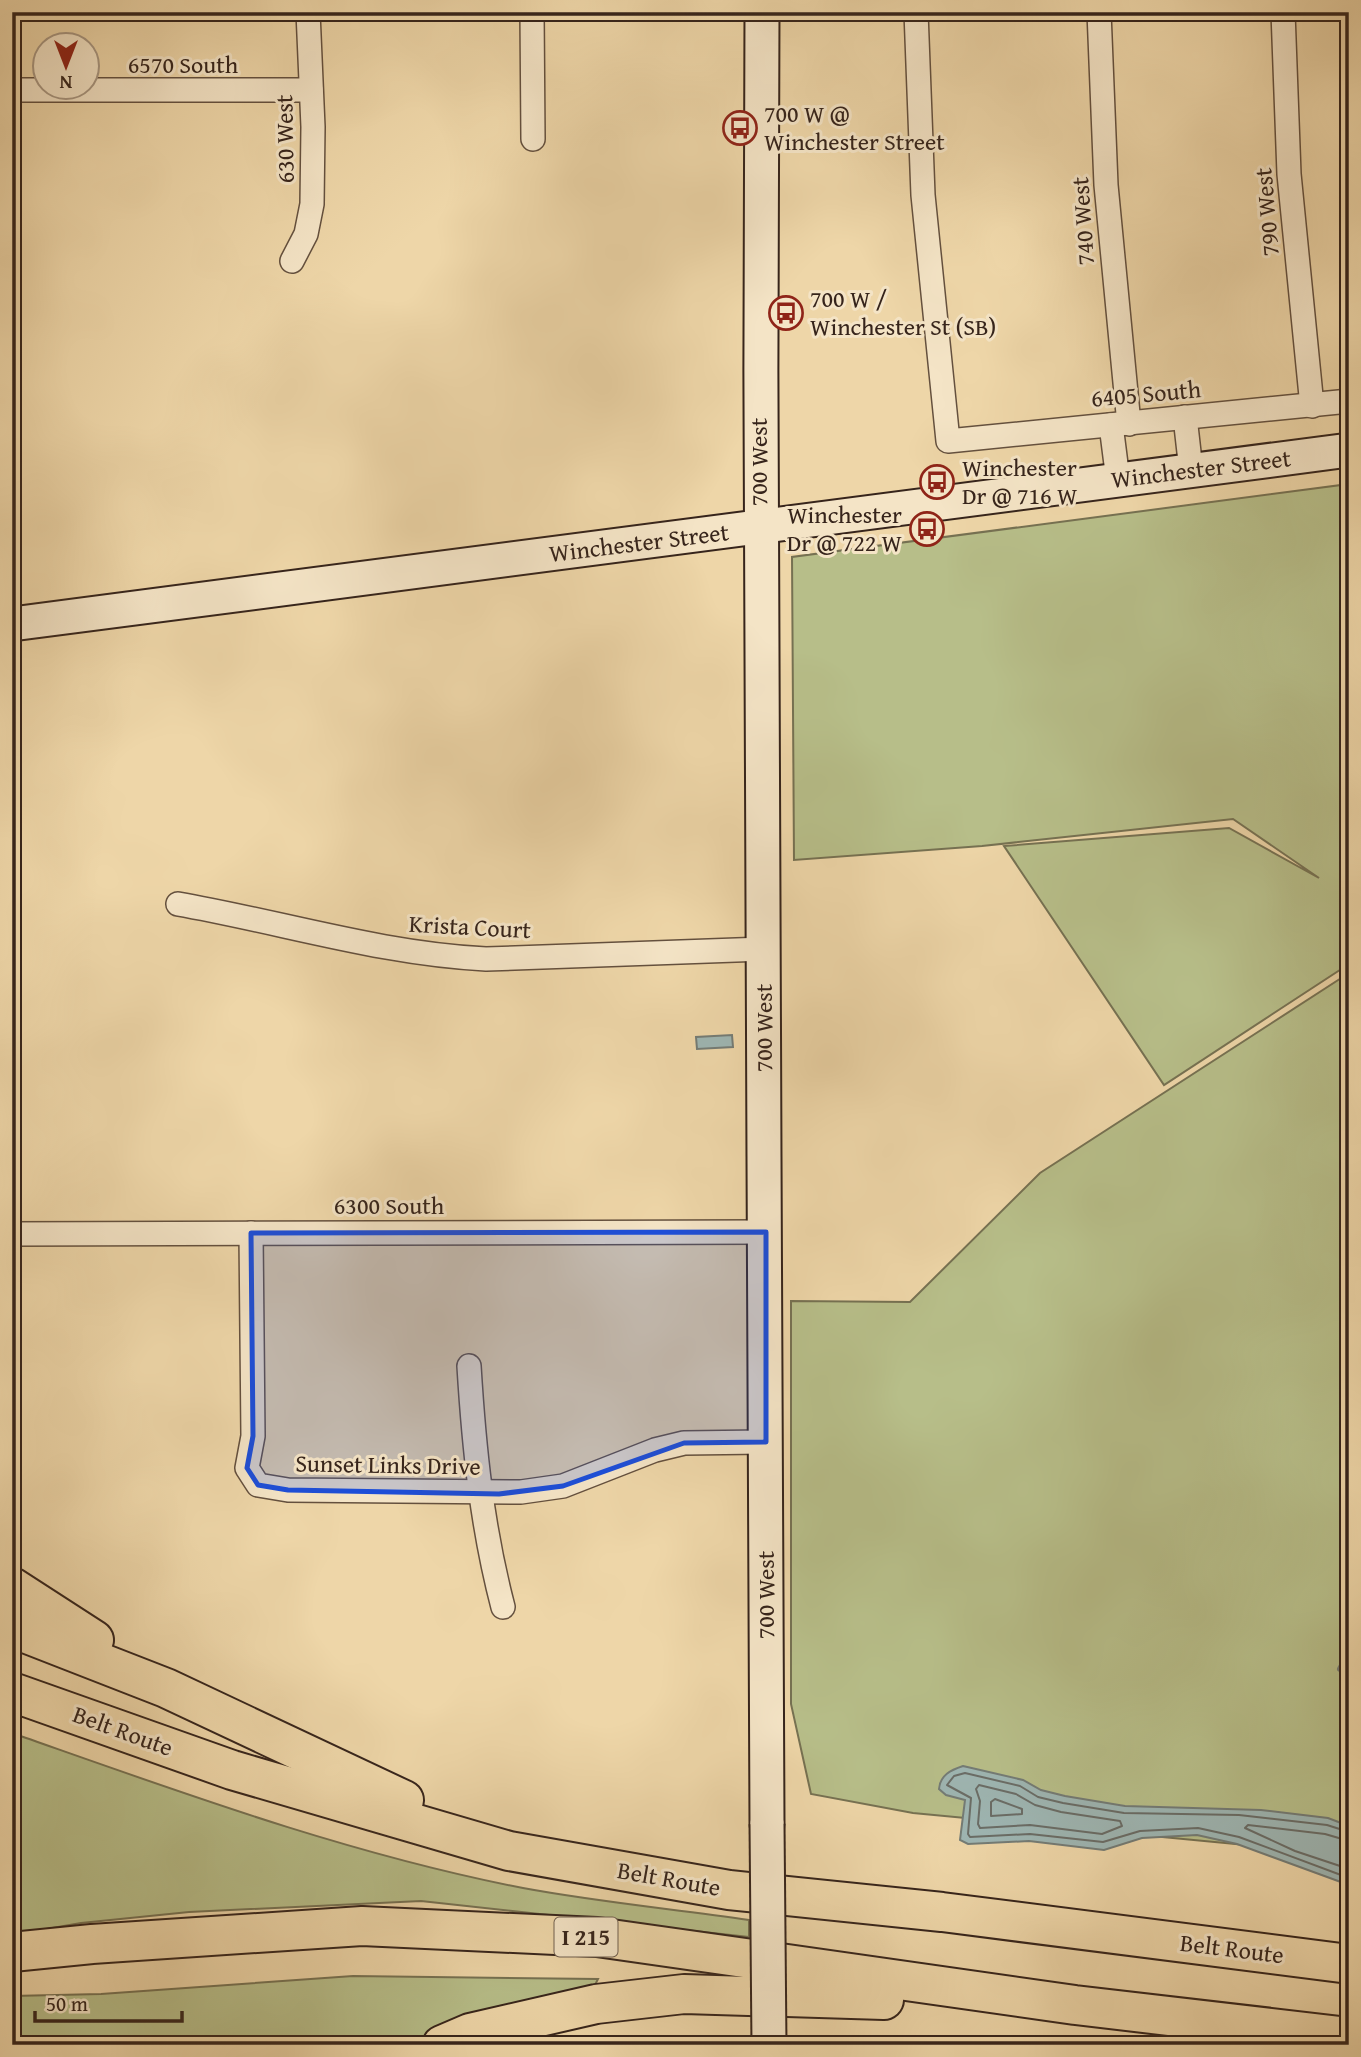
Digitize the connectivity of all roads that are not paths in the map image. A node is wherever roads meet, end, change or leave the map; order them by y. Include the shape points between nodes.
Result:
1 (307, 12) edge
2 (532, 12) edge
3 (762, 12) edge
4 (916, 12) edge
5 (1099, 12) edge
6 (1283, 12) edge
7 (12, 90) edge
8 (311, 90) junction
9 (533, 139) dead end
10 (292, 261) dead end
11 (1349, 401) edge
12 (1312, 406) junction
13 (1185, 417) junction
14 (1120, 425) junction
15 (1349, 450) edge
16 (1191, 470) junction
17 (1118, 480) junction
18 (759, 527) junction
19 (12, 624) edge
20 (178, 904) dead end
21 (764, 949) junction
22 (766, 1232) junction
23 (251, 1233) junction
24 (12, 1234) edge
25 (469, 1366) dead end
26 (766, 1442) junction
27 (481, 1493) junction
28 (12, 1587) edge
29 (503, 1607) dead end
30 (12, 1628) edge
31 (166, 1688) junction
32 (12, 1692) edge
33 (509, 1850) junction
34 (92, 1944) junction
35 (12, 1947) edge
36 (12, 1952) edge
37 (1349, 1964) edge
38 (1075, 2005) junction
39 (1349, 2037) edge
40 (442, 2045) edge
41 (769, 2045) edge

1 - 8 street, 630 West
2 - 9 street
3 - 18 main road, 700 West
4 - 14 street, 6405 South via 923,195 948,441
5 - 14 street, 740 West
6 - 12 street, 790 West via 1289,174
7 - 8 street, 6570 South
8 - 10 street, 630 West via 312,204 306,234
11 - 12 street, 6405 South
12 - 13 street, 6405 South
13 - 14 street, 6405 South
13 - 16 street
14 - 17 street, 740 West
15 - 16 main road, Winchester Street
16 - 17 main road, Winchester Street
17 - 18 main road, Winchester Street
18 - 19 main road, Winchester Street
18 - 21 main road, 700 West
20 - 21 street, Krista Court via 448,958
21 - 22 main road, 700 West
22 - 23 street, 6300 South
22 - 26 main road, 700 West
23 - 24 street, 6300 South
23 - 27 street, Sunset Links Drive via 253,1436 247,1468 258,1485 288,1490
25 - 27 street via 475,1470
26 - 27 street, Sunset Links Drive via 684,1443 563,1486
26 - 41 main road, 700 West, bridge
27 - 29 street
28 - 31 highway
30 - 31 highway
31 - 33 highway
32 - 33 highway, Belt Route via 232,1770
33 - 37 highway, Belt Route via 729,1890
34 - 35 highway
34 - 36 highway, I 215
34 - 38 highway, I 215 via 362,1926 597,1937
38 - 39 highway, I 215
38 - 40 highway via 684,1994 596,2004 470,2033

